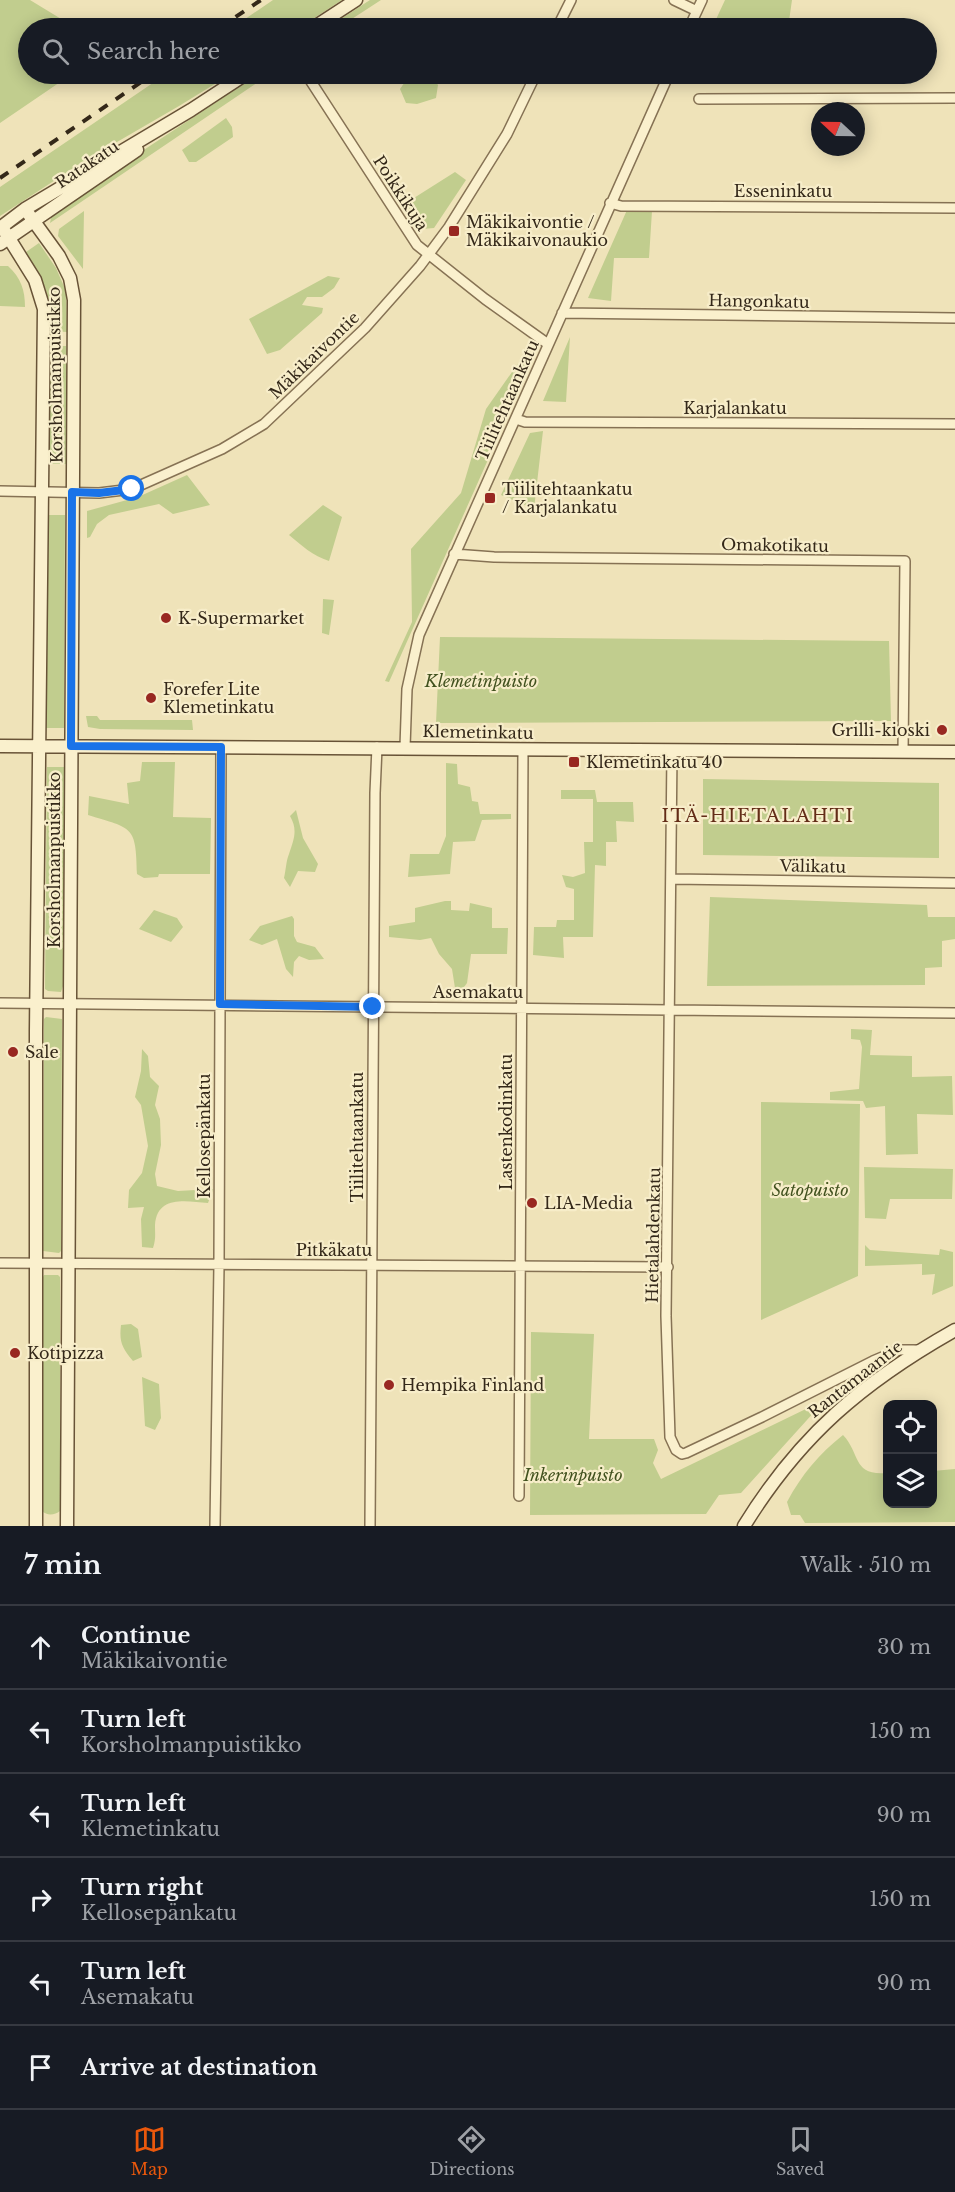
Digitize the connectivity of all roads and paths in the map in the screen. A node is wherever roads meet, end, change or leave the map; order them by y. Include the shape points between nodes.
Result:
1 (356, 0) edge
2 (571, 0) edge
3 (674, 0) edge
4 (702, 0) edge
5 (697, 11) junction
6 (328, 18) edge
7 (562, 18) edge
8 (694, 18) edge
9 (231, 84) edge
10 (313, 84) edge
11 (531, 84) edge
12 (664, 84) edge
13 (955, 98) edge
14 (699, 99) dead end
15 (191, 110) junction
16 (610, 203) junction
17 (955, 208) edge
18 (25, 209) junction
19 (32, 220) junction
20 (1, 228) edge
21 (4, 242) edge
22 (429, 254) junction
23 (562, 313) junction
24 (955, 318) edge
25 (548, 344) junction
26 (516, 419) junction
27 (955, 424) edge
28 (0, 491) edge
29 (42, 492) junction
30 (72, 492) junction
31 (454, 554) junction
32 (0, 746) edge
33 (39, 746) junction
34 (71, 746) junction
35 (221, 747) junction
36 (377, 747) junction
37 (405, 747) junction
38 (523, 749) junction
39 (672, 752) junction
40 (903, 752) junction
41 (955, 752) edge
42 (671, 879) junction
43 (955, 883) edge
44 (0, 1003) edge
45 (36, 1004) junction
46 (69, 1004) junction
47 (220, 1004) junction
48 (373, 1007) junction
49 (522, 1008) junction
50 (670, 1009) junction
51 (955, 1012) edge
52 (0, 1263) edge
53 (36, 1264) junction
54 (68, 1264) junction
55 (219, 1265) junction
56 (372, 1265) junction
57 (521, 1266) junction
58 (668, 1267) junction
59 (955, 1330) edge
60 (919, 1350) junction
61 (519, 1496) dead end
62 (36, 1526) edge
63 (67, 1526) edge
64 (215, 1526) edge
65 (370, 1526) edge
66 (744, 1526) edge

1 - 6 main road
2 - 7 street
3 - 5 street
4 - 5 street
5 - 8 street
9 - 15 main road, Ratakatu
10 - 22 street, Poikkikuja via 417,244
11 - 22 street, Mäkikaivontie via 507,134
12 - 16 street, Tiilitehtaankatu
13 - 14 street
15 - 18 main road, Ratakatu
15 - 19 main road, Ratakatu via 117,165
16 - 17 street, Esseninkatu
16 - 23 street, Tiilitehtaankatu
18 - 19 main road, Korsholmanpuistikko
18 - 20 main road, Ratakatu
19 - 21 main road, Ratakatu
19 - 30 main road, Korsholmanpuistikko via 59,256 70,278 74,300
20 - 21 main road, Korsholmanpuistikko
21 - 29 main road, Korsholmanpuistikko via 18,251 35,280 44,309
22 - 25 street, Poikkikuja
22 - 30 street, Mäkikaivontie via 364,328 264,424 222,449 132,489
23 - 24 street, Hangonkatu
23 - 25 street, Tiilitehtaankatu
25 - 26 street, Tiilitehtaankatu
26 - 27 street, Karjalankatu
26 - 31 street, Tiilitehtaankatu
28 - 29 street, Mäkikaivontie
29 - 30 street, Mäkikaivontie
29 - 33 main road, Korsholmanpuistikko
30 - 34 main road, Korsholmanpuistikko
31 - 37 street, Tiilitehtaankatu via 412,660
31 - 40 street, Omakotikatu via 905,561
32 - 33 main road, Klemetinkatu
33 - 34 main road, Klemetinkatu
33 - 45 main road, Korsholmanpuistikko
34 - 35 main road, Klemetinkatu
34 - 46 main road, Korsholmanpuistikko
35 - 36 main road, Klemetinkatu
35 - 47 street, Kellosepänkatu
36 - 37 main road, Klemetinkatu
36 - 48 street, Tiilitehtaankatu
37 - 38 main road, Klemetinkatu
38 - 39 main road, Klemetinkatu
38 - 49 street, Lastenkodinkatu
39 - 40 main road, Klemetinkatu
39 - 42 street, Hietalahdenkatu
40 - 41 main road, Klemetinkatu
42 - 43 street, Välikatu
42 - 50 street, Hietalahdenkatu
44 - 45 street, Asemakatu
45 - 46 street, Asemakatu
45 - 53 main road, Korsholmanpuistikko
46 - 47 street, Asemakatu
46 - 54 main road, Korsholmanpuistikko
47 - 48 street, Asemakatu
47 - 55 street, Kellosepänkatu
48 - 49 street, Asemakatu
48 - 56 street, Tiilitehtaankatu
49 - 50 street, Asemakatu
49 - 57 street, Lastenkodinkatu
50 - 51 street, Asemakatu
50 - 58 street, Hietalahdenkatu
52 - 53 street, Pitkäkatu
53 - 54 street, Pitkäkatu
53 - 62 main road, Korsholmanpuistikko
54 - 55 street, Pitkäkatu
54 - 63 main road, Korsholmanpuistikko
55 - 56 street, Pitkäkatu
55 - 64 street, Kellosepänkatu
56 - 57 street, Pitkäkatu
56 - 65 street, Tiilitehtaankatu
57 - 58 street, Pitkäkatu
57 - 61 street, Lastenkodinkatu
58 - 60 street, Hietalahdenkatu via 670,1437 682,1454 899,1350
59 - 60 main road, Rantamaantie
60 - 66 main road, Rantamaantie via 862,1390 814,1432

